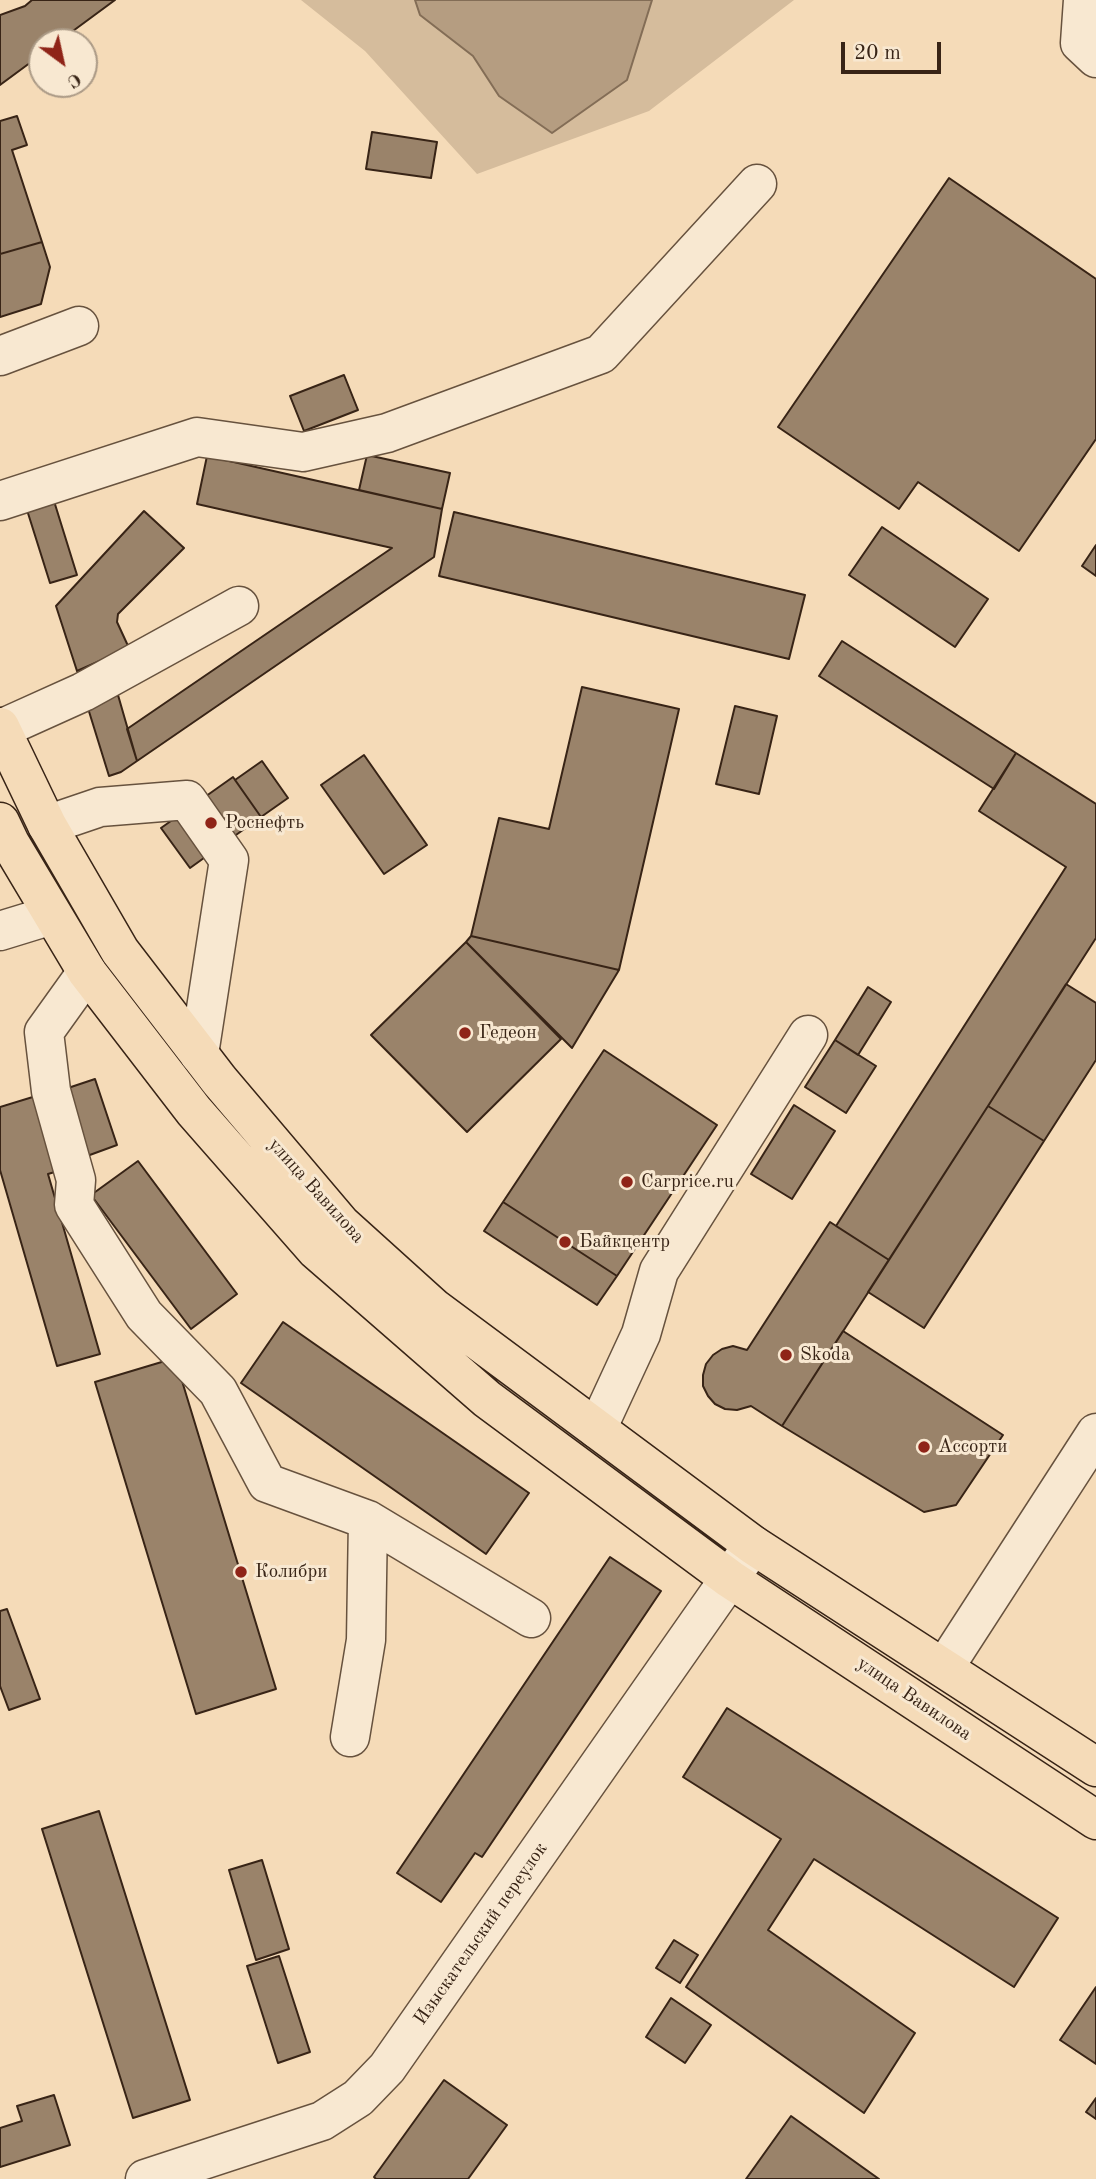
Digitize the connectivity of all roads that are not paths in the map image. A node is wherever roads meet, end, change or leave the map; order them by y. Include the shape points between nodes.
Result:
1 (1083, 0) edge
2 (1096, 58) edge
3 (757, 184) dead end
4 (79, 326) dead end
5 (0, 356) edge
6 (0, 501) edge
7 (239, 606) dead end
8 (1, 728) edge
9 (0, 822) edge
10 (47, 825) junction
11 (52, 915) junction
12 (0, 931) edge
13 (87, 972) junction
14 (808, 1035) dead end
15 (199, 1054) junction
16 (597, 1429) junction
17 (1096, 1433) edge
18 (368, 1520) junction
19 (753, 1545) junction
20 (730, 1579) junction
21 (531, 1618) dead end
22 (944, 1668) junction
23 (350, 1737) dead end
24 (1093, 1757) edge
25 (1096, 1820) edge
26 (145, 2179) edge

1 - 2 street via 1080,43
3 - 6 street via 601,354 387,433 303,452 197,436
4 - 5 street
7 - 8 street via 83,692
8 - 10 main road, улица Вавилова
9 - 11 main road, улица Вавилова
10 - 15 main road, улица Вавилова via 120,951
10 - 15 street via 100,807 187,800 229,860
11 - 12 street
11 - 13 main road, улица Вавилова
13 - 18 street via 44,1032 51,1091 76,1180 74,1205 144,1315 218,1391 267,1483
13 - 20 main road, улица Вавилова via 194,1111 316,1250 487,1399
14 - 16 street via 659,1271 641,1334
15 - 16 main road, улица Вавилова via 341,1224 434,1308
16 - 19 main road, улица Вавилова
17 - 22 street
18 - 21 street
18 - 23 street via 366,1640
19 - 20 street
19 - 22 main road, улица Вавилова
20 - 25 main road, улица Вавилова
20 - 26 street, Изыскательский переулок via 387,2068 358,2098 322,2121
22 - 24 main road, улица Вавилова

